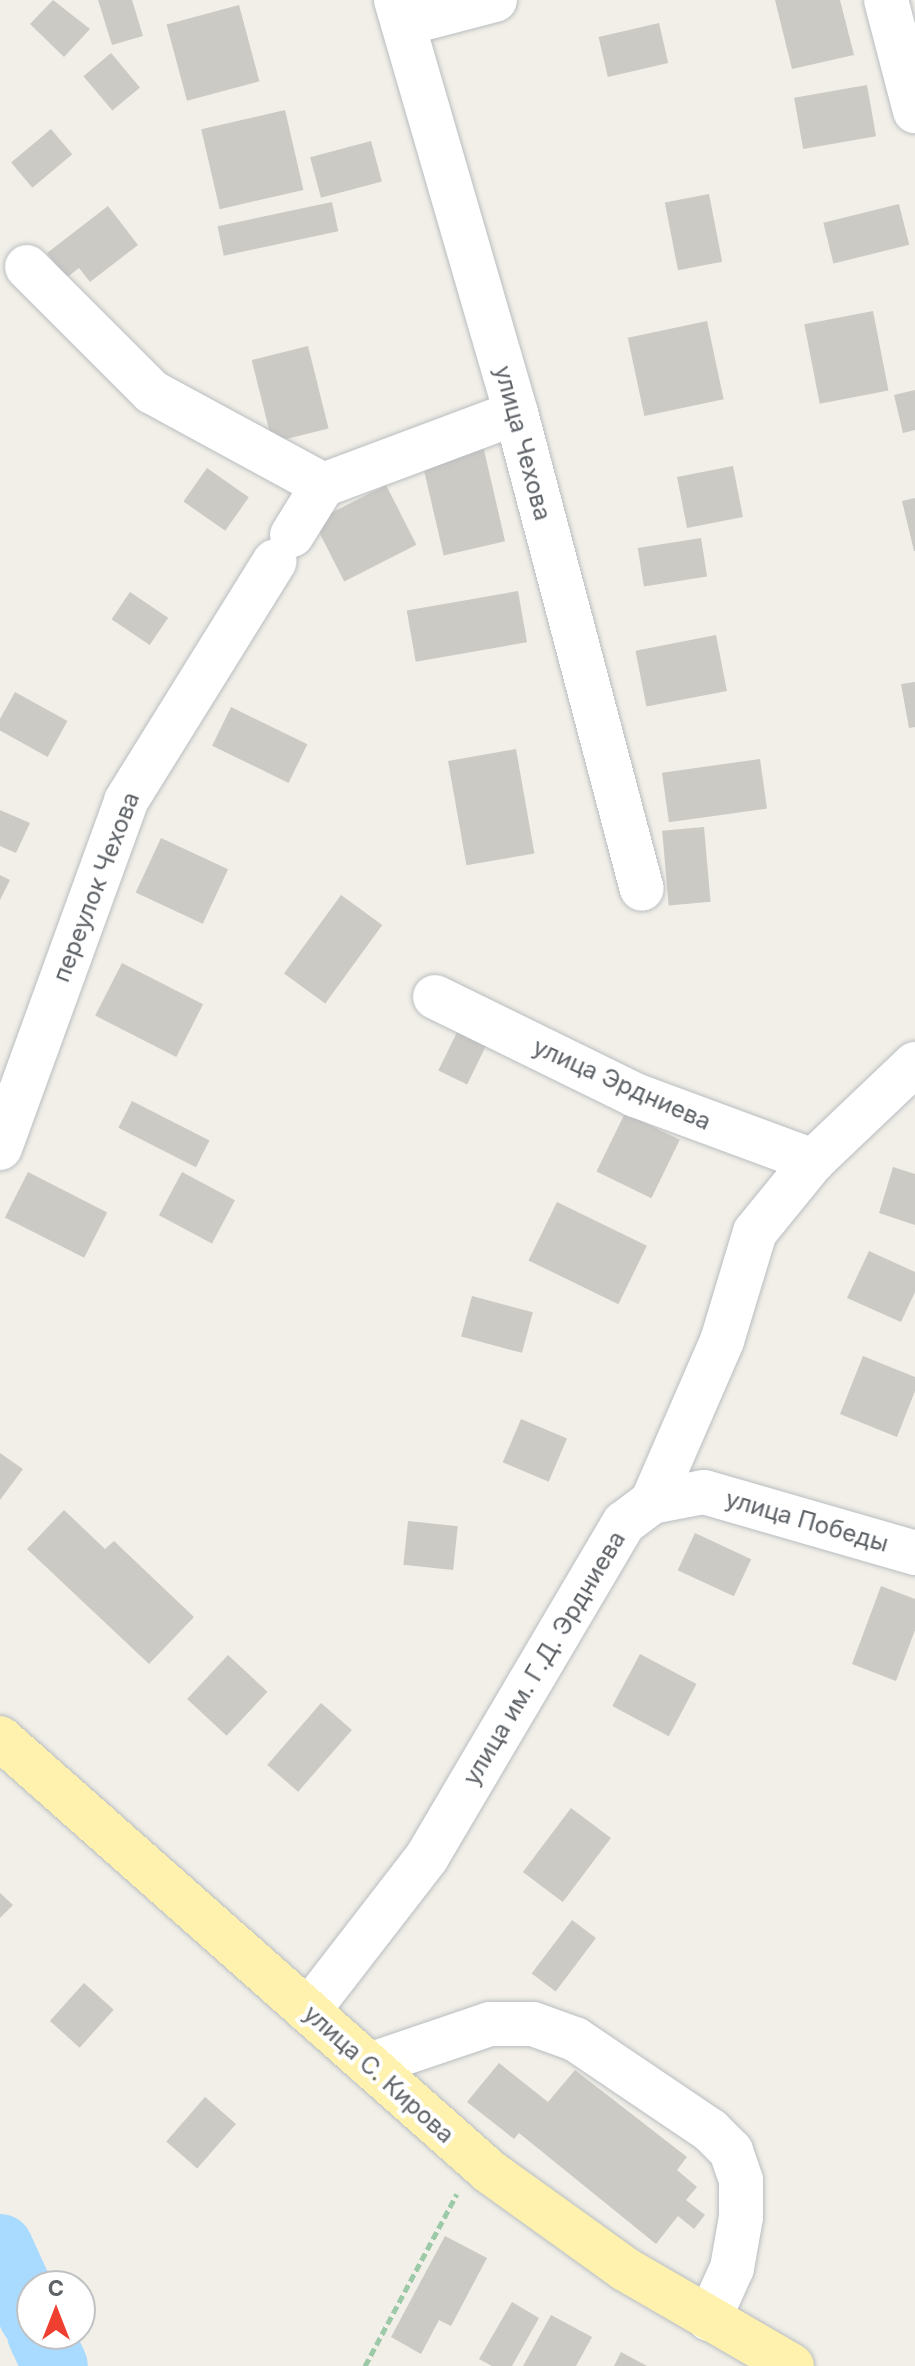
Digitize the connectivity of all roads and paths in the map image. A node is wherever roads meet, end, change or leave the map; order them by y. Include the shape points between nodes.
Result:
1 (495, 0) edge
2 (886, 0) edge
3 (400, 12) edge
4 (915, 111) edge
5 (27, 267) dead end
6 (516, 413) junction
7 (323, 485) junction
8 (642, 889) dead end
9 (435, 997) dead end
10 (915, 1064) edge
11 (0, 1148) edge
12 (813, 1161) junction
13 (652, 1502) junction
14 (915, 1553) edge
15 (0, 1738) edge
16 (308, 2011) junction
17 (369, 2065) junction
18 (478, 2162) junction
19 (709, 2319) junction
20 (365, 2366) edge
21 (792, 2366) edge

1 - 3 street
2 - 4 street
3 - 6 street, улица Чехова
5 - 7 street via 152,392
6 - 7 street
6 - 8 street, улица Чехова
7 - 11 street, переулок Чехова via 126,801
9 - 12 street, улица Эрдниева via 635,1095
10 - 12 street, улица им. Г.Д. Эрдниева
12 - 13 street, улица им. Г.Д. Эрдниева via 755,1232 722,1341
13 - 14 street, улица Победы via 704,1492
13 - 16 street, улица им. Г.Д. Эрдниева via 624,1523 427,1857
15 - 16 main road, улица С. Кирова
16 - 17 main road, улица С. Кирова
17 - 18 main road, улица С. Кирова
17 - 19 street via 490,2024 533,2024 575,2039 710,2130 731,2151 741,2180 741,2217 732,2268
18 - 19 main road, улица С. Кирова via 625,2269
18 - 20 path via 439,2224
19 - 21 main road, улица С. Кирова

